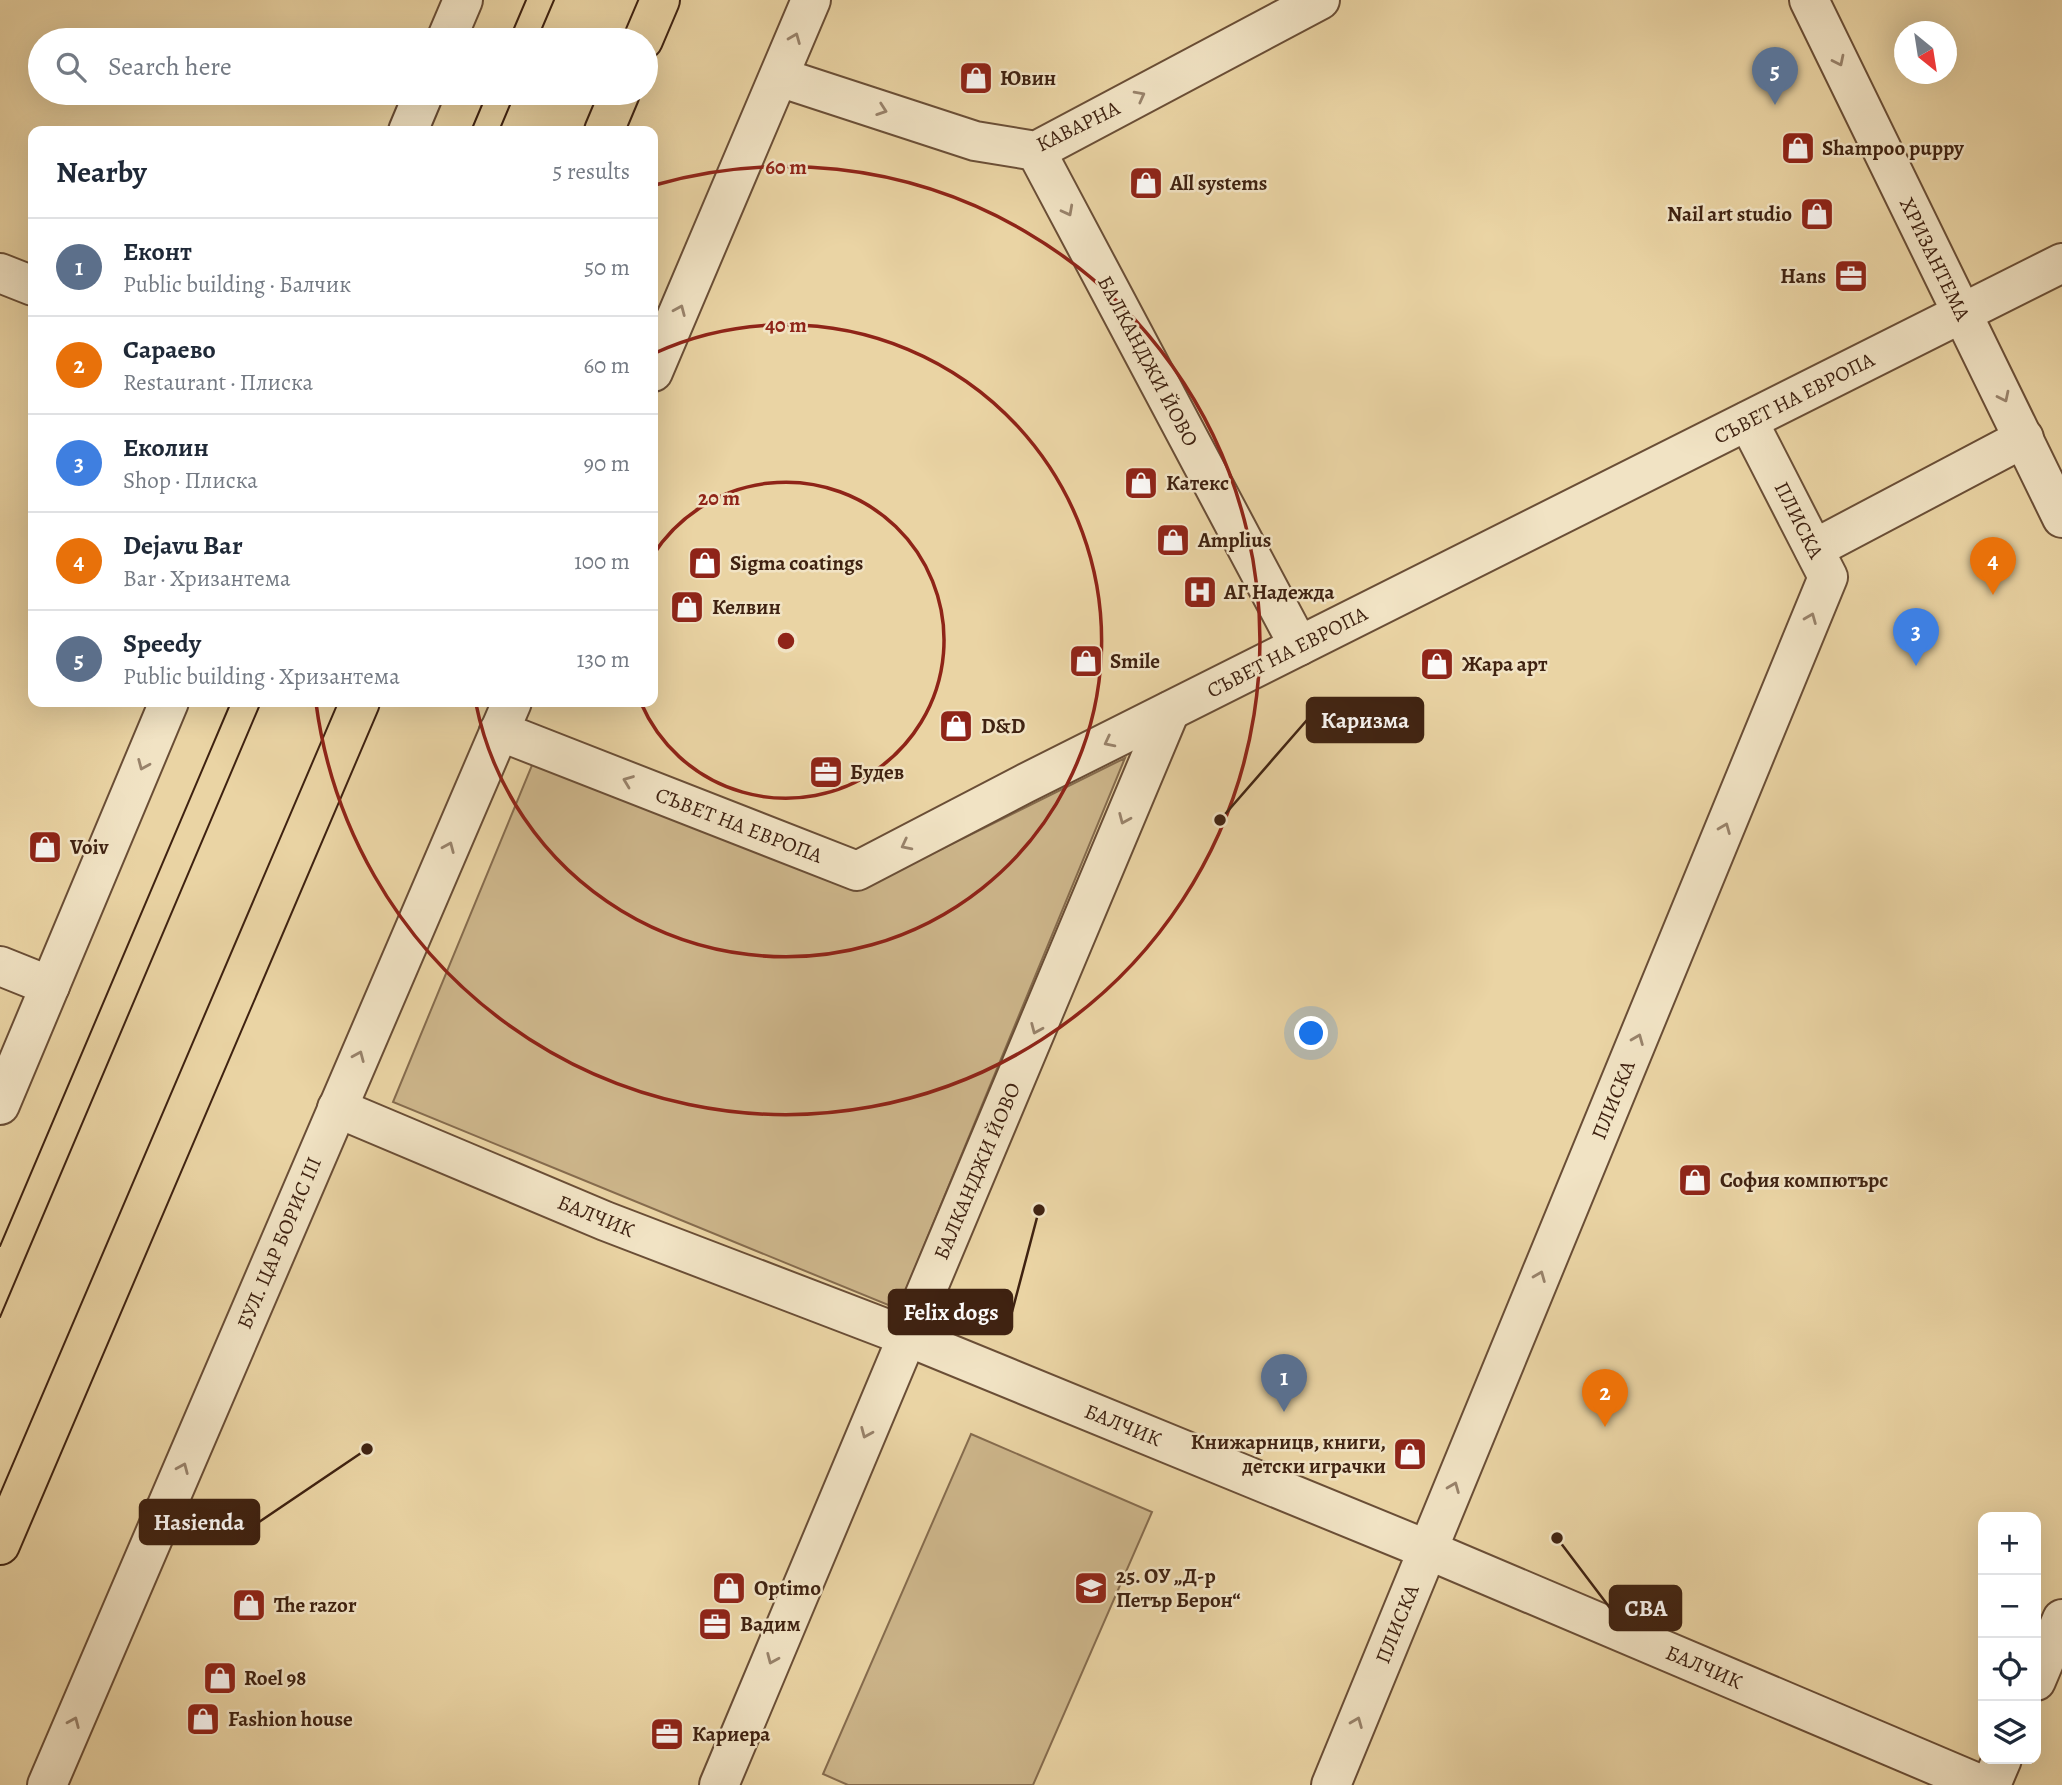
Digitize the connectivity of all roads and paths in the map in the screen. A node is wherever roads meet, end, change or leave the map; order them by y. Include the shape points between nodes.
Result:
1 (463, 0) edge
2 (660, 0) edge
3 (811, 0) edge
4 (1320, 0) edge
5 (1810, 0) edge
6 (451, 28) edge
7 (648, 28) edge
8 (779, 76) junction
9 (419, 105) edge
10 (615, 105) edge
11 (410, 126) edge
12 (606, 126) edge
13 (1036, 151) junction
14 (2062, 262) edge
15 (0, 273) edge
16 (28, 284) edge
17 (1961, 313) junction
18 (658, 360) edge
19 (1748, 421) junction
20 (2024, 438) junction
21 (2062, 518) edge
22 (1814, 549) junction
23 (1299, 646) junction
24 (167, 707) edge
25 (358, 707) edge
26 (1170, 711) junction
27 (505, 716) edge
28 (0, 966) edge
29 (50, 986) junction
30 (0, 1105) edge
31 (337, 1108) junction
32 (908, 1337) junction
33 (0, 1545) edge
34 (1427, 1550) junction
35 (2062, 1619) edge
36 (2041, 1669) edge
37 (2001, 1764) edge
38 (47, 1785) edge
39 (719, 1785) edge
40 (1331, 1785) edge
41 (1982, 1785) edge
42 (1991, 1785) edge

1 - 6 street
2 - 7 main road
8 -> 3 street
13 -> 4 street, КАВАРНА
5 -> 17 street, ХРИЗАНТЕМА
8 -> 13 street, КАВАРНА via 975,141
18 -> 8 street
9 - 11 street
10 - 12 main road
13 -> 23 street, БАЛКАНДЖИ ЙОВО
14 - 17 street, СЪВЕТ НА ЕВРОПА
15 - 16 street
17 - 19 street, СЪВЕТ НА ЕВРОПА
17 -> 20 street, ХРИЗАНТЕМА
19 - 22 street, ПЛИСКА
19 - 23 street, СЪВЕТ НА ЕВРОПА
20 - 21 street, ХРИЗАНТЕМА
20 - 22 street
34 -> 22 street, ПЛИСКА via 1828,577
23 - 26 street, СЪВЕТ НА ЕВРОПА
24 -> 29 street
25 - 33 main road
26 -> 27 street, СЪВЕТ НА ЕВРОПА via 857,871
26 -> 32 street, БАЛКАНДЖИ ЙОВО
31 -> 27 street, БУЛ. ЦАР БОРИС III
28 - 29 street
29 - 30 street
31 - 32 street, БАЛЧИК via 604,1221
38 -> 31 street, БУЛ. ЦАР БОРИС III
32 - 34 street, БАЛЧИК
32 -> 39 street, БАЛКАНДЖИ ЙОВО
40 -> 34 street, ПЛИСКА
34 - 41 street, БАЛЧИК
35 - 36 street
37 - 42 street

